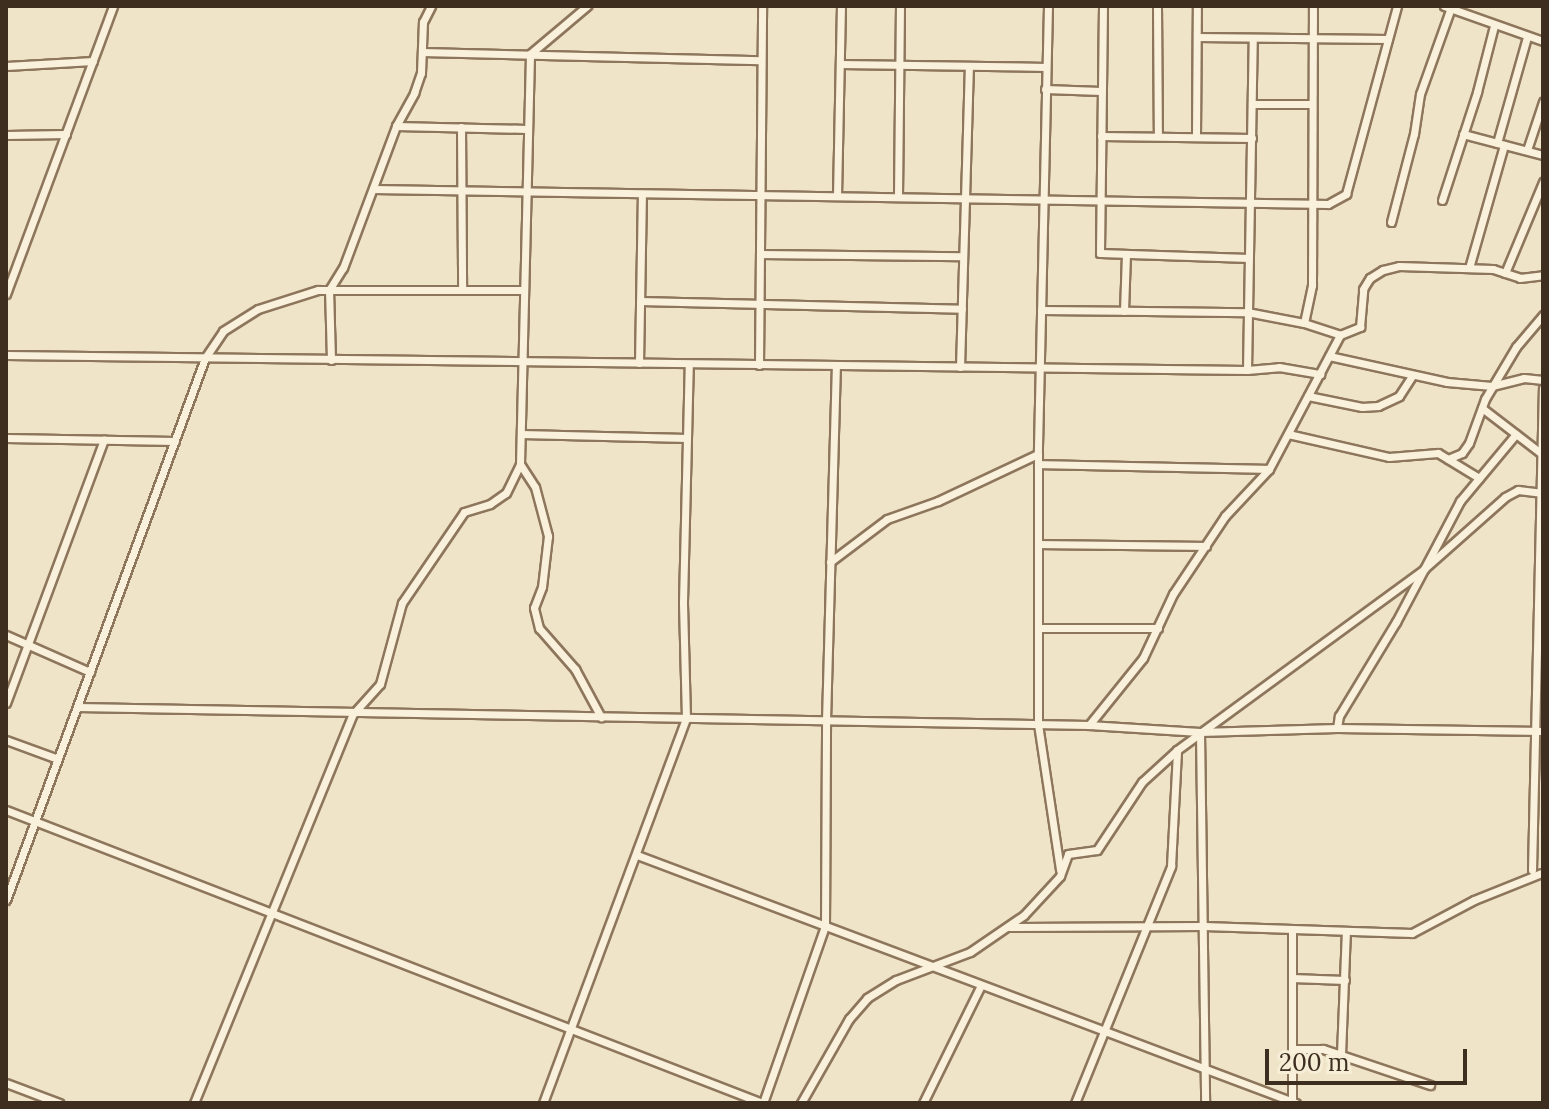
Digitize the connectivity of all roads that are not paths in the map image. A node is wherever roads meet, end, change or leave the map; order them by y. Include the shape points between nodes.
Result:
1 (113, 6) edge
2 (431, 6) edge
3 (587, 6) edge
4 (762, 6) edge
5 (841, 6) edge
6 (900, 6) edge
7 (1048, 6) edge
8 (1103, 6) edge
9 (1157, 6) edge
10 (1197, 6) edge
11 (1313, 6) edge
12 (1397, 6) edge
13 (1447, 8) edge
14 (1494, 26) junction
15 (1197, 37) junction
16 (1527, 37) junction
17 (1253, 38) junction
18 (1313, 38) junction
19 (1388, 39) junction
20 (1543, 41) edge
21 (422, 52) junction
22 (530, 54) junction
23 (761, 60) junction
24 (93, 61) junction
25 (840, 64) junction
26 (900, 65) junction
27 (6, 66) edge
28 (969, 66) junction
29 (1046, 67) junction
30 (1045, 89) junction
31 (1101, 91) junction
32 (1543, 102) edge
33 (1254, 104) junction
34 (1312, 104) junction
35 (396, 126) junction
36 (461, 127) junction
37 (526, 129) junction
38 (66, 134) junction
39 (1463, 134) junction
40 (6, 135) edge
41 (1101, 136) junction
42 (1158, 136) junction
43 (1196, 136) junction
44 (1252, 138) junction
45 (1501, 144) junction
46 (1527, 150) junction
47 (1543, 155) edge
48 (1543, 182) edge
49 (373, 189) junction
50 (462, 191) junction
51 (525, 192) junction
52 (642, 194) junction
53 (760, 196) junction
54 (837, 196) junction
55 (898, 196) junction
56 (965, 197) junction
57 (1044, 199) junction
58 (1442, 200) dead end
59 (1099, 201) junction
60 (1250, 203) junction
61 (1311, 204) junction
62 (1391, 222) dead end
63 (760, 254) junction
64 (1126, 255) junction
65 (963, 256) junction
66 (1249, 258) junction
67 (1469, 268) junction
68 (1505, 273) junction
69 (1543, 275) edge
70 (329, 290) junction
71 (462, 290) junction
72 (523, 290) junction
73 (6, 294) edge
74 (640, 301) junction
75 (759, 304) junction
76 (962, 309) junction
77 (1041, 310) junction
78 (1124, 311) junction
79 (1247, 312) junction
80 (1543, 315) edge
81 (1304, 323) junction
82 (1340, 335) junction
83 (6, 355) edge
84 (1329, 356) junction
85 (205, 358) junction
86 (331, 360) junction
87 (522, 362) junction
88 (639, 363) junction
89 (689, 364) junction
90 (759, 365) junction
91 (836, 366) junction
92 (960, 367) junction
93 (1040, 368) junction
94 (1247, 370) junction
95 (1320, 374) junction
96 (1412, 376) junction
97 (1543, 380) edge
98 (1492, 386) junction
99 (1543, 388) edge
100 (1308, 396) junction
101 (1482, 408) junction
102 (521, 434) junction
103 (1288, 434) junction
104 (1516, 434) junction
105 (6, 438) edge
106 (687, 438) junction
107 (104, 440) junction
108 (175, 441) junction
109 (1038, 454) junction
110 (1542, 454) edge
111 (1448, 459) junction
112 (520, 464) junction
113 (1038, 464) junction
114 (1269, 469) junction
115 (1479, 478) junction
116 (1542, 493) edge
117 (1038, 544) junction
118 (1206, 546) junction
119 (830, 562) junction
120 (1424, 569) junction
121 (1038, 628) junction
122 (1158, 628) junction
123 (6, 635) edge
124 (28, 645) junction
125 (90, 672) junction
126 (6, 703) edge
127 (77, 707) junction
128 (353, 714) junction
129 (601, 717) junction
130 (686, 718) junction
131 (826, 721) junction
132 (1038, 724) junction
133 (1089, 725) junction
134 (1337, 728) junction
135 (1539, 731) edge
136 (1200, 732) junction
137 (6, 740) edge
138 (1177, 750) junction
139 (58, 759) junction
140 (6, 810) edge
141 (36, 821) junction
142 (637, 855) junction
143 (1060, 876) junction
144 (9, 882) edge
145 (6, 900) edge
146 (272, 911) junction
147 (825, 926) junction
148 (1147, 926) junction
149 (1204, 926) junction
150 (1007, 927) junction
151 (1292, 929) junction
152 (1346, 931) junction
153 (929, 966) junction
154 (1292, 978) junction
155 (1345, 980) junction
156 (981, 985) junction
157 (572, 1027) junction
158 (1102, 1031) junction
159 (1292, 1049) junction
160 (1341, 1054) junction
161 (1207, 1070) junction
162 (6, 1083) edge
163 (1430, 1085) dead end
164 (1294, 1102) edge
165 (59, 1103) edge
166 (194, 1103) edge
167 (543, 1103) edge
168 (762, 1103) edge
169 (801, 1103) edge
170 (923, 1103) edge
171 (1075, 1103) edge
172 (1205, 1103) edge

1 - 24 street
2 - 21 street via 423,22
3 - 22 street
4 - 23 street
5 - 25 street
6 - 26 street
7 - 29 street
8 - 31 street
9 - 42 street
10 - 15 street
11 - 18 street
12 - 19 street
13 - 14 street
13 - 62 street via 1420,94
14 - 16 street
14 - 39 street
15 - 17 street
15 - 43 street
16 - 20 street
16 - 45 street
17 - 18 street
17 - 33 street
18 - 19 street
18 - 34 street
19 - 61 street via 1346,194 1328,204
21 - 22 street
21 - 35 street via 421,73
22 - 23 street
22 - 37 street
23 - 53 street
24 - 27 street
24 - 38 street
25 - 26 street
25 - 54 street
26 - 28 street
26 - 55 street
28 - 29 street
28 - 56 street
29 - 30 street
30 - 31 street
30 - 57 street
31 - 41 street
32 - 46 street
33 - 34 street
33 - 44 street
34 - 61 street
35 - 36 street
35 - 49 street
36 - 37 street
36 - 50 street
37 - 51 street
38 - 40 street
38 - 73 street
39 - 45 street
39 - 58 street
41 - 42 street
41 - 59 street
42 - 43 street
43 - 44 street
44 - 60 street
45 - 46 street
45 - 67 street
46 - 47 street
48 - 68 street
49 - 50 street
49 - 70 street via 343,268
50 - 51 street
50 - 71 street
51 - 52 street
51 - 72 street
52 - 53 street
52 - 74 street
53 - 54 street
53 - 63 street
54 - 55 street
55 - 56 street
56 - 57 street
56 - 65 street
57 - 59 street
57 - 77 street
59 - 60 street
59 - 64 street via 1098,248 1106,256
60 - 61 street
60 - 66 street
61 - 81 street via 1312,285
63 - 65 street
63 - 75 street
64 - 66 street
64 - 78 street
65 - 76 street
66 - 79 street
67 - 68 street
67 - 82 street via 1383,270 1363,289 1360,327
68 - 69 street via 1520,278
70 - 71 street
70 - 85 street via 303,292 258,309 223,331
70 - 86 street
71 - 72 street
72 - 87 street
74 - 75 street
74 - 88 street
75 - 76 street
75 - 90 street
76 - 92 street
77 - 78 street
77 - 93 street
78 - 79 street
79 - 81 street
79 - 94 street
80 - 98 street
81 - 82 street
82 - 84 street
83 - 85 street
84 - 95 street
84 - 96 street
85 - 86 street
85 - 108 street
86 - 87 street
87 - 88 street
87 - 102 street
88 - 89 street
89 - 90 street
89 - 106 street
90 - 91 street
91 - 92 street
91 - 119 street
92 - 93 street
93 - 94 street
93 - 109 street
94 - 95 street via 1284,368
95 - 100 street
96 - 98 street
96 - 100 street via 1399,396 1378,406
97 - 98 street via 1524,378
98 - 101 street
99 - 110 street
100 - 103 street
101 - 104 street
101 - 111 street via 1469,443
102 - 106 street
102 - 112 street
103 - 111 street via 1389,457 1431,452
103 - 114 street
104 - 110 street
104 - 115 street
105 - 107 street
106 - 130 street
107 - 108 street
107 - 124 street
108 - 125 street
109 - 113 street
109 - 119 street via 887,519
110 - 116 street
111 - 115 street
112 - 128 street via 506,493 464,512 402,603 380,684
112 - 129 street via 535,487 548,536 534,608 539,628 575,669
113 - 114 street
113 - 117 street
114 - 118 street via 1225,516
115 - 120 street via 1460,501
116 - 120 street via 1518,490 1505,497
116 - 135 street
117 - 118 street
117 - 121 street
118 - 122 street via 1173,594
119 - 131 street
120 - 134 street via 1339,716
120 - 136 street
121 - 122 street
121 - 132 street
122 - 133 street via 1130,676
123 - 124 street
124 - 125 street
124 - 126 street
125 - 127 street
127 - 128 street
127 - 139 street
128 - 129 street
128 - 146 street
129 - 130 street
130 - 131 street
130 - 142 street
131 - 132 street
131 - 147 street
132 - 133 street
132 - 143 street
133 - 136 street
134 - 135 street
134 - 136 street
135 - 152 street via 1537,872 1412,933
136 - 138 street
136 - 149 street
137 - 139 street
138 - 143 street via 1142,782 1097,850 1068,854
138 - 148 street via 1171,866
139 - 141 street
140 - 141 street
141 - 144 street
141 - 146 street
142 - 147 street
142 - 157 street
143 - 150 street
144 - 145 street
146 - 157 street
146 - 166 street
147 - 153 street
147 - 168 street
148 - 149 street
148 - 150 street
148 - 158 street
149 - 151 street
149 - 161 street
150 - 153 street via 970,952
151 - 152 street
151 - 154 street
152 - 155 street
153 - 156 street
153 - 169 street via 867,998 849,1019
154 - 155 street
154 - 159 street
155 - 160 street
156 - 158 street
156 - 170 street
157 - 167 street
157 - 168 street
158 - 161 street
158 - 171 street
159 - 160 street
159 - 164 street
160 - 163 street
161 - 164 street
161 - 172 street
162 - 165 street

